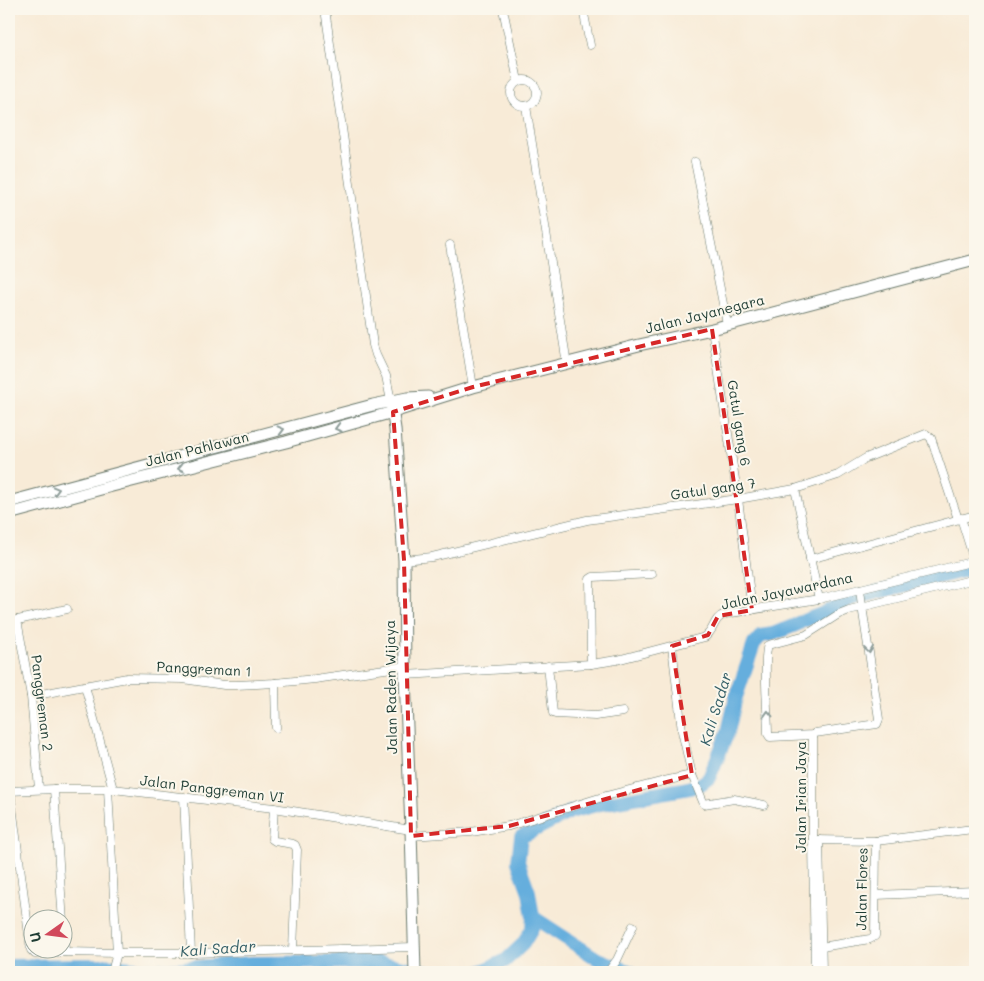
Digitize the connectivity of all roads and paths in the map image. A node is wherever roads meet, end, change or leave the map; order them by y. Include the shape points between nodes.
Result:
1 (325, 9) edge
2 (503, 9) edge
3 (582, 9) edge
4 (590, 45) dead end
5 (518, 81) junction
6 (526, 106) junction
7 (695, 162) dead end
8 (450, 245) dead end
9 (975, 260) edge
10 (727, 324) junction
11 (712, 328) junction
12 (567, 364) junction
13 (473, 387) junction
14 (392, 407) junction
15 (110, 481) junction
16 (794, 490) junction
17 (738, 499) junction
18 (9, 502) edge
19 (9, 514) edge
20 (975, 515) edge
21 (960, 519) junction
22 (810, 559) junction
23 (404, 560) junction
24 (975, 562) edge
25 (652, 574) dead end
26 (975, 579) edge
27 (860, 591) junction
28 (819, 599) junction
29 (862, 604) junction
30 (67, 609) dead end
31 (752, 610) junction
32 (13, 621) edge
33 (672, 646) junction
34 (592, 664) junction
35 (548, 666) junction
36 (406, 671) junction
37 (275, 683) junction
38 (85, 686) junction
39 (30, 696) junction
40 (623, 712) dead end
41 (276, 728) dead end
42 (813, 735) junction
43 (692, 777) junction
44 (54, 789) junction
45 (110, 789) junction
46 (39, 790) junction
47 (10, 791) edge
48 (184, 797) junction
49 (764, 805) dead end
50 (274, 808) junction
51 (974, 830) edge
52 (411, 833) junction
53 (816, 840) junction
54 (876, 841) junction
55 (975, 891) edge
56 (876, 895) junction
57 (25, 908) edge
58 (63, 908) edge
59 (633, 926) dead end
60 (818, 947) junction
61 (415, 949) junction
62 (293, 950) junction
63 (72, 953) edge
64 (191, 953) junction
65 (116, 957) junction
66 (112, 972) edge
67 (415, 972) edge
68 (608, 972) edge
69 (815, 972) edge
70 (822, 972) edge

1 - 14 street via 373,345 386,376
2 - 5 street
3 - 4 street
5 - 6 street via 510,95 518,105
5 - 6 street via 531,82 536,89 536,98
6 - 12 street
7 - 10 street
8 - 13 street
9 - 10 main road, Jalan Jayanegara
10 - 11 main road, Jalan Jayanegara
11 - 12 main road, Jalan Jayanegara
11 - 17 street, Gatul gang 6
12 - 13 main road, Jalan Jayanegara
13 - 14 main road, Jalan Jayanegara
14 - 15 main road, Jalan Pahlawan
14 - 23 main road, Jalan Raden Wijaya
18 -> 15 main road, Jalan Pahlawan
15 - 19 main road, Jalan Pahlawan
16 - 17 street, Gatul gang 7
16 - 21 street, Gatul gang 7 via 838,475 866,458 926,434 931,438
16 - 22 street
17 - 23 street, Gatul gang 7 via 587,520 432,557
17 - 31 street, Gatul gang 6
20 - 21 street
21 - 22 street
21 - 24 street
22 - 28 street
23 - 36 main road, Jalan Raden Wijaya
24 - 27 street, Jalan Jayawardana
25 - 34 street via 590,579
26 - 29 street
27 - 28 street, Jalan Jayawardana
27 - 29 street, Jalan Irian Jaya
28 - 31 street, Jalan Jayawardana
29 -> 42 street, Jalan Irian Jaya via 878,722 874,726
42 -> 29 street via 770,737 768,734 767,647 806,634
30 - 32 street
31 - 33 street, Jalan Jayawardana via 720,615 708,636
32 - 39 street, Panggreman 2
33 - 34 street, Jalan Jayawardana
33 - 43 street via 682,731
34 - 35 street, Jalan Jayawardana
35 - 36 street, Jalan Jayawardana
35 - 40 street via 553,713 595,716
36 - 37 street, Panggreman 1
36 - 52 main road, Jalan Raden Wijaya
37 - 38 street, Panggreman 1 via 224,685 183,679 127,678
37 - 41 street
38 - 39 street, Panggreman 1
38 - 45 street
39 - 46 street, Panggreman 2
42 - 53 street, Jalan Irian Jaya
43 - 49 street via 704,804 734,799
43 - 52 street, Jalan Panggreman VI via 606,796 509,826 471,832
44 - 45 street, Jalan Panggreman VI
44 - 46 street, Jalan Panggreman VI
44 - 58 street
45 - 48 street, Jalan Panggreman VI
45 - 65 street
46 - 47 street, Jalan Panggreman VI
47 - 57 street
48 - 50 street, Jalan Panggreman VI
48 - 64 street
50 - 52 street, Jalan Panggreman VI
50 - 62 street via 272,839 296,847
51 - 54 street
52 - 61 main road, Jalan Raden Wijaya
53 - 54 street
53 - 60 street, Jalan Irian Jaya
54 - 56 street, Jalan Flores
55 - 56 street
56 - 60 street, Jalan Flores via 876,934 873,938
59 - 68 street
60 - 69 street, Jalan Irian Jaya
60 - 70 street, Jalan Irian Jaya
61 - 62 street
61 - 67 main road, Jalan Raden Wijaya
62 - 64 street
63 - 65 street
64 - 65 street
65 - 66 street

